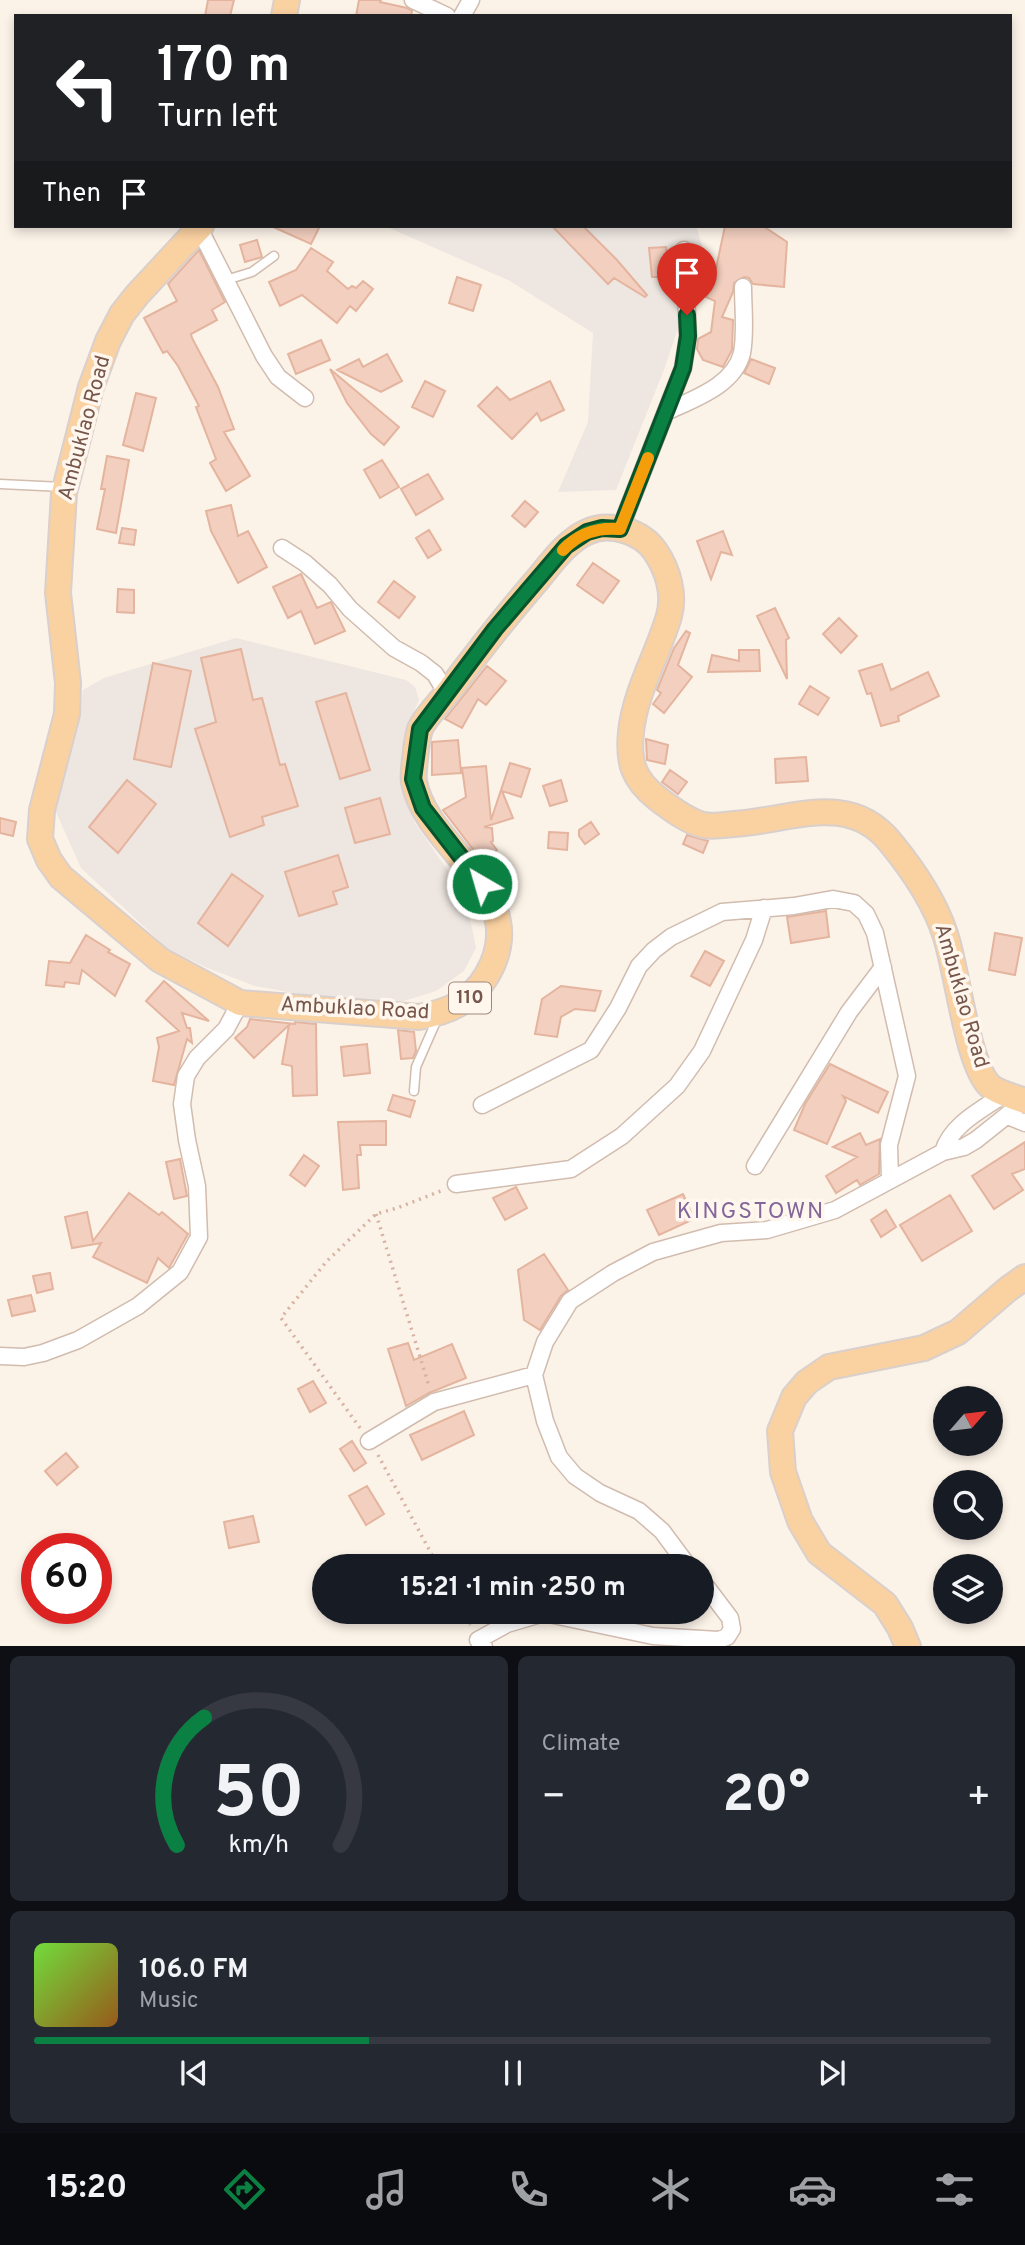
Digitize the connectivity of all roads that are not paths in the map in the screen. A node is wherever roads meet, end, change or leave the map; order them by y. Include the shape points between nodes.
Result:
1 (413, 0) edge
2 (443, 14) edge
3 (199, 228) edge
4 (200, 228) edge
5 (684, 250) dead end
6 (274, 256) dead end
7 (226, 281) junction
8 (743, 286) dead end
9 (305, 398) dead end
10 (666, 412) junction
11 (0, 484) edge
12 (65, 488) junction
13 (620, 529) junction
14 (282, 548) dead end
15 (447, 694) junction
16 (764, 908) junction
17 (883, 967) junction
18 (240, 1003) junction
19 (439, 1014) junction
20 (414, 1091) dead end
21 (1016, 1103) edge
22 (482, 1105) dead end
23 (1025, 1123) edge
24 (755, 1166) dead end
25 (890, 1179) junction
26 (456, 1184) road end
27 (1025, 1277) edge
28 (0, 1356) edge
29 (534, 1375) junction
30 (369, 1440) road end
31 (676, 1554) edge
32 (714, 1597) edge
33 (507, 1624) edge
34 (596, 1624) edge
35 (483, 1646) edge
36 (908, 1646) edge

1 - 2 street
3 - 12 main road, Ambuklao Road / 110 via 137,295 108,341
4 - 7 street
5 - 10 street via 688,336 683,368
6 - 7 lane via 252,272
7 - 9 street via 278,377
8 - 10 street via 742,352 737,367 704,394
10 - 13 street
11 - 12 lane
12 - 18 main road, Ambuklao Road / 110 via 58,593 67,714 42,810 40,839 61,877 160,960
13 - 15 main road, Ambuklao Road / 110 via 587,532 566,546
13 - 21 main road, Ambuklao Road via 636,534 653,548 671,585 672,606 631,729 630,760 641,785 705,826 831,811 873,824 931,898 954,963 979,1070 991,1088
14 - 15 street via 330,585 394,648 435,674
15 - 19 main road, Ambuklao Road / 110 via 420,729 413,779 423,808 493,902 499,940 496,961 471,998
16 - 17 street via 833,899 854,903 866,914 875,933
16 - 22 street via 723,912 671,937 639,966 592,1049
16 - 26 street via 754,940 702,1051 677,1086 631,1128 570,1169
17 - 24 street via 849,1013
17 - 25 street via 907,1076 889,1145
18 - 19 main road, Ambuklao Road / 110 via 419,1017
18 - 28 street via 226,1029 186,1076 182,1104 197,1186 199,1237 180,1272 138,1306 78,1340 24,1357
19 - 20 lane via 416,1067
21 - 23 street
21 - 25 street via 956,1128 943,1152
25 - 29 street via 835,1210 768,1230 720,1233 684,1242 613,1273 570,1301 545,1342
27 - 36 main road via 958,1332 923,1348 829,1367 794,1397 780,1431 783,1472 800,1521 819,1553 885,1604
29 - 30 street via 434,1402
29 - 31 street via 559,1457 575,1476 600,1493 639,1511 662,1531
32 - 34 street via 730,1618 732,1629 718,1640 653,1636
33 - 35 street via 478,1640

